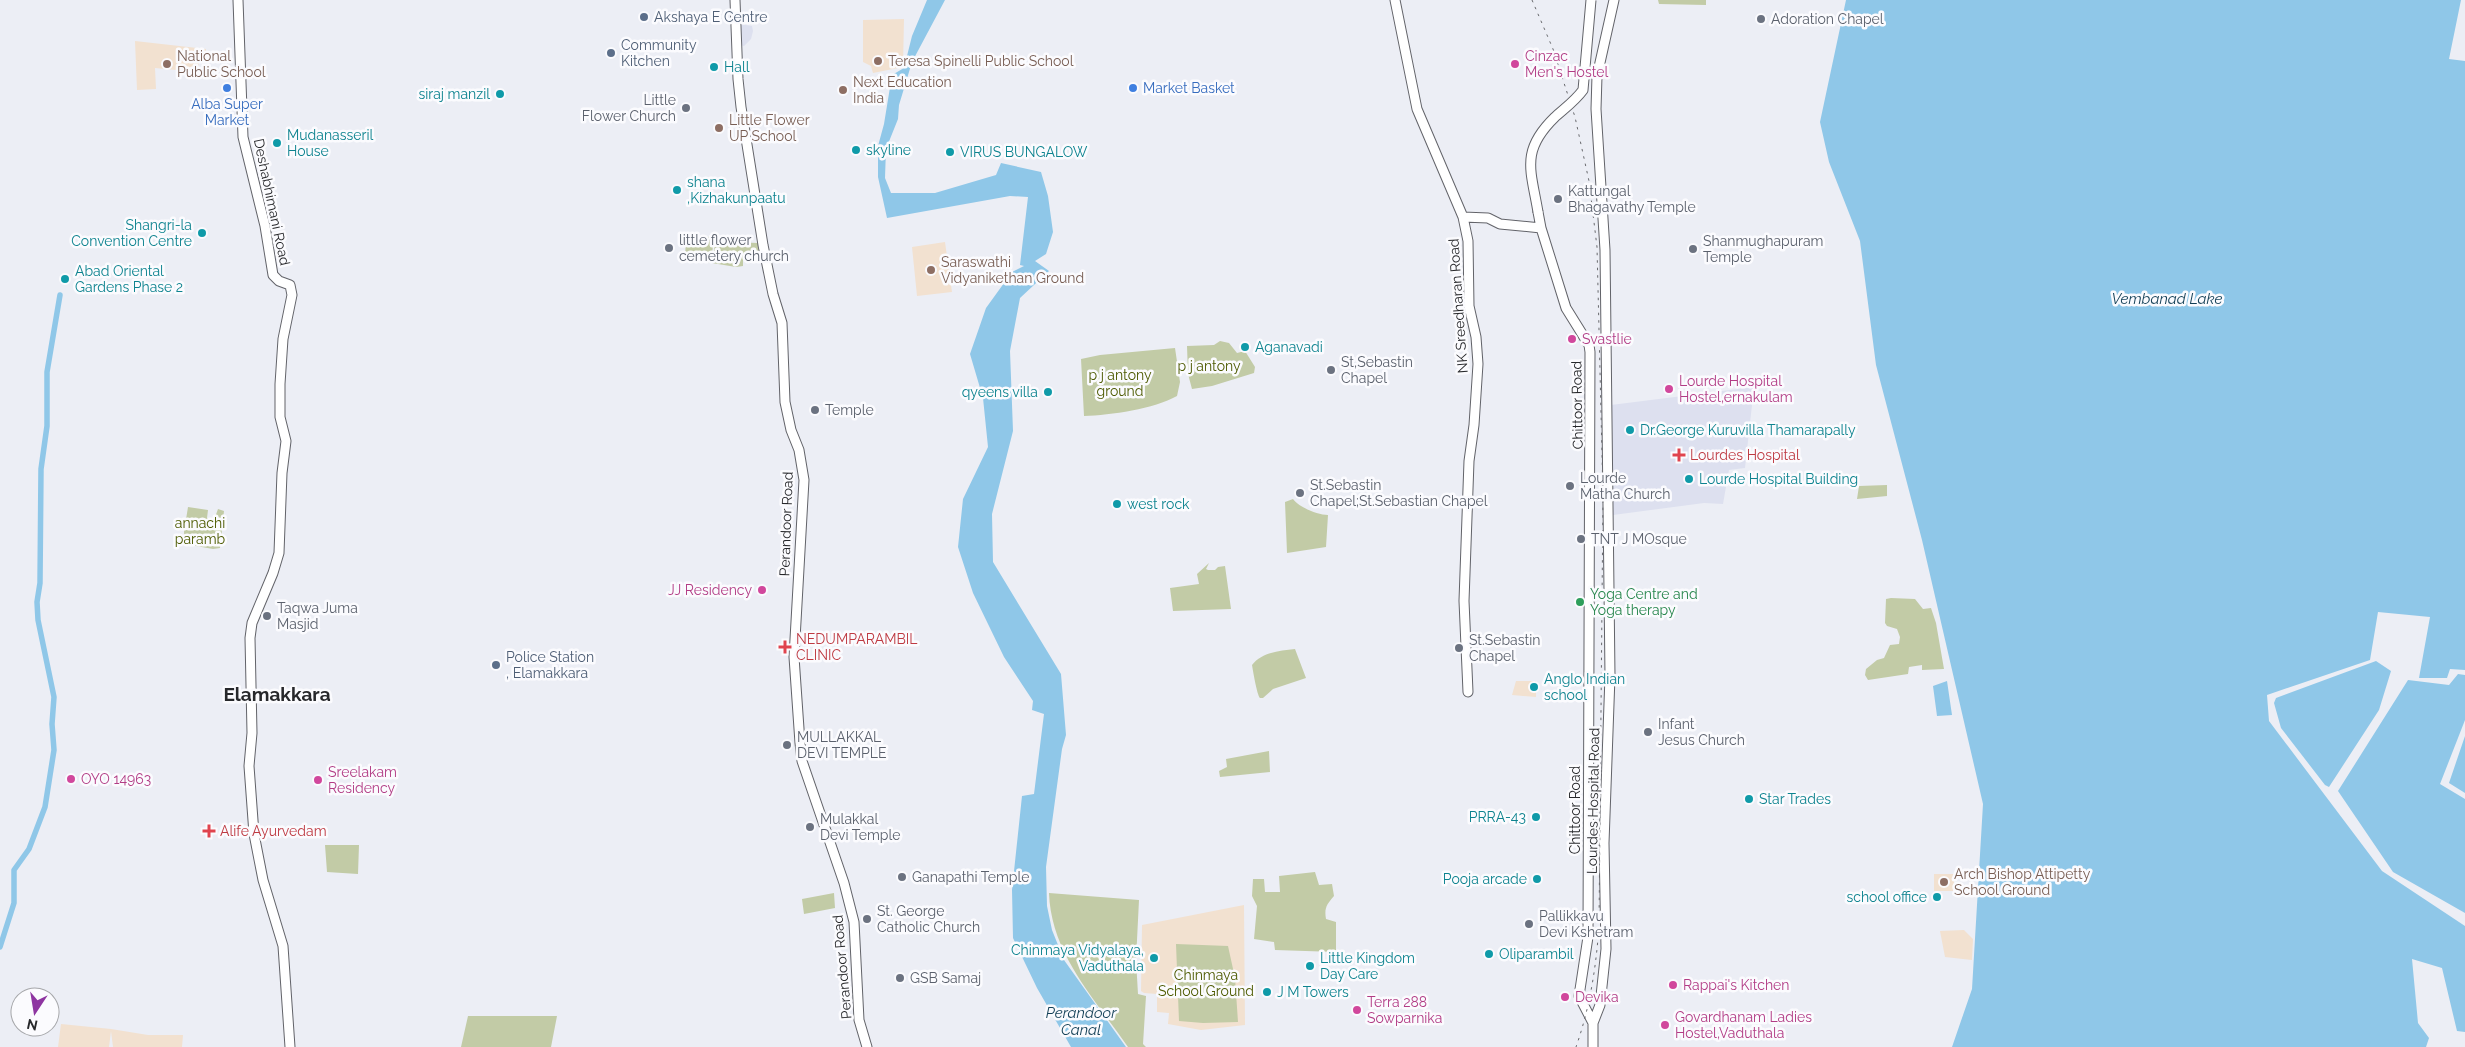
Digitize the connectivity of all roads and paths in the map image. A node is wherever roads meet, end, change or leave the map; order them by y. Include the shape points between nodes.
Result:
1 (238, 0) edge
2 (735, 0) edge
3 (1395, 0) edge
4 (1591, 0) edge
5 (1614, 0) edge
6 (1463, 217) junction
7 (1541, 228) junction
8 (1468, 692) dead end
9 (1594, 1023) junction
10 (290, 1047) edge
11 (867, 1047) edge
12 (1593, 1047) edge

1 - 10 street, Deshabhimani Road via 243,136 265,226 273,275 290,286 292,295 281,367 280,418 286,441 279,553 274,573 252,623 250,638 252,733 249,766 254,834 263,880 284,946
2 - 11 street, Perandoor Road via 742,107 762,245 782,323 785,402 804,480 794,657 801,756 854,922 859,1020
3 - 6 street, NK Sreedharan Road via 1417,109
4 - 7 street, Chittoor Road, bridge via 1583,90 1549,123 1531,152 1530,164
5 - 9 street, Lourdes Hospital Road via 1597,76 1596,109 1605,250 1610,676 1604,843 1606,949 1600,1005
6 - 7 street via 1488,218 1500,224
6 - 8 street, NK Sreedharan Road via 1468,241 1469,306 1478,364 1469,461 1464,601
7 - 9 street, Chittoor Road via 1566,308 1590,352 1588,937 1579,996
9 - 12 street

